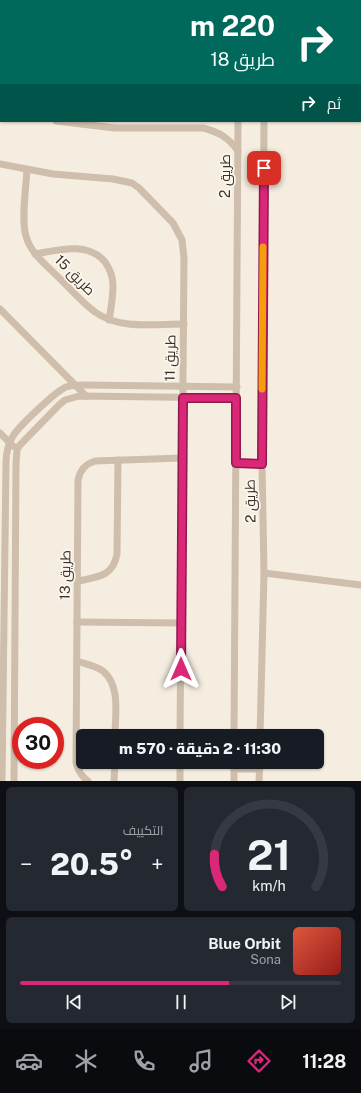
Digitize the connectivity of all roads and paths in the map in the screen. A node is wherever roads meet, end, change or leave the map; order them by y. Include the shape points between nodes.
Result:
1 (64, 122) edge
2 (238, 122) edge
3 (264, 122) edge
4 (238, 151) junction
5 (0, 164) edge
6 (27, 170) junction
7 (35, 254) junction
8 (0, 309) edge
9 (109, 320) junction
10 (184, 324) junction
11 (76, 385) junction
12 (183, 386) junction
13 (237, 387) junction
14 (86, 396) junction
15 (183, 398) junction
16 (236, 398) junction
17 (0, 433) edge
18 (10, 442) junction
19 (0, 450) edge
20 (17, 450) junction
21 (6, 456) junction
22 (182, 458) junction
23 (118, 460) junction
24 (236, 463) junction
25 (16, 464) junction
26 (262, 464) junction
27 (2, 573) edge
28 (264, 573) junction
29 (78, 581) junction
30 (361, 585) edge
31 (2, 620) edge
32 (15, 621) junction
33 (77, 622) junction
34 (181, 623) junction
35 (77, 661) junction
36 (1, 667) edge
37 (14, 717) edge
38 (115, 729) edge
39 (180, 729) edge
40 (234, 729) edge
41 (260, 729) edge
42 (13, 769) edge
43 (14, 769) edge
44 (114, 769) edge
45 (180, 769) edge
46 (234, 769) edge
47 (260, 769) edge
48 (1, 778) edge
49 (12, 780) edge
50 (88, 781) edge
51 (114, 781) edge
52 (180, 781) edge
53 (234, 781) edge
54 (259, 781) edge

1 - 4 street via 114,128 203,128 223,136
2 - 4 street, طريق 2
3 - 26 street, طريق 2
4 - 13 street, طريق 2
5 - 6 street, طريق 11
6 - 7 street, طريق 15 via 24,228 27,242
6 - 10 street, طريق 11 via 122,180 139,188 173,223 182,240
7 - 9 street, طريق 15 via 89,307
7 - 9 street via 62,249 84,249 101,258 108,266 113,284
8 - 11 street
9 - 10 street, طريق 15 via 132,324
10 - 12 street, طريق 11
11 - 12 street
11 - 14 street
11 - 18 street via 52,397 18,429
12 - 13 street
12 - 15 street, طريق 11
13 - 16 street, طريق 2
14 - 15 street
14 - 20 street via 65,400 25,438
15 - 16 street
15 - 22 street, طريق 11
16 - 24 street, طريق 2
17 - 18 street
18 - 20 street
18 - 21 street
19 - 21 street
20 - 25 street
21 - 25 street
21 - 27 street
22 - 23 street, طريق 13
22 - 34 street, طريق 11
23 - 29 street via 116,562 101,576
23 - 29 street, طريق 13 via 95,461 85,466 78,480
24 - 26 street
24 - 40 street, طريق 2
25 - 32 street
26 - 28 street, طريق 2
27 - 31 street
28 - 30 street
28 - 41 street, طريق 2
29 - 33 street, طريق 13
31 - 32 street
31 - 36 street
32 - 37 street
33 - 34 street
33 - 35 street, طريق 13
34 - 39 street, طريق 11
35 - 38 street via 94,666 109,678 115,695
35 - 50 street, طريق 13 via 76,763
36 - 48 street
42 - 48 street
43 - 49 street
44 - 51 street
45 - 52 street
46 - 53 street
47 - 54 street

